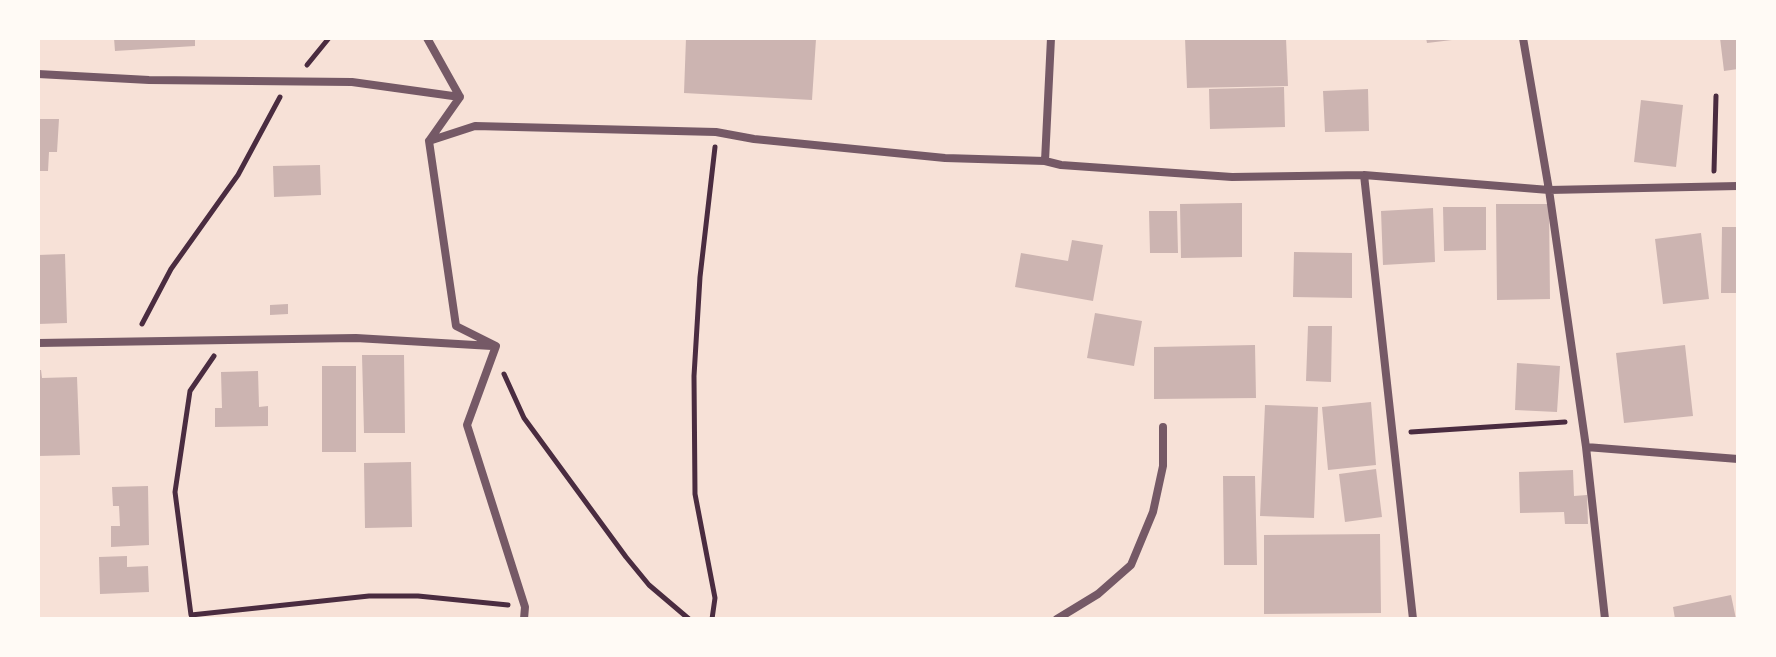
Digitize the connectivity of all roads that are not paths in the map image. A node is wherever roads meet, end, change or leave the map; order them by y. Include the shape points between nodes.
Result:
1 (427, 38) edge
2 (1051, 38) edge
3 (1523, 38) edge
4 (38, 74) edge
5 (460, 97) junction
6 (429, 141) junction
7 (1045, 161) junction
8 (1364, 175) junction
9 (1738, 186) edge
10 (1549, 190) junction
11 (38, 343) edge
12 (496, 346) junction
13 (1163, 427) dead end
14 (1586, 447) junction
15 (1738, 459) edge
16 (524, 619) edge
17 (1057, 619) edge
18 (1413, 619) edge
19 (1605, 619) edge

1 - 5 street
2 - 7 street
3 - 10 street
4 - 5 street via 352,82
5 - 6 street
6 - 7 street via 475,126 716,132 945,158
6 - 12 street via 456,326
7 - 8 street via 1232,177
8 - 10 street
8 - 18 street
9 - 10 street
10 - 14 street
11 - 12 street via 356,338
12 - 16 street via 467,425 525,607
13 - 17 street via 1163,466 1153,512 1131,565
14 - 15 street
14 - 19 street

